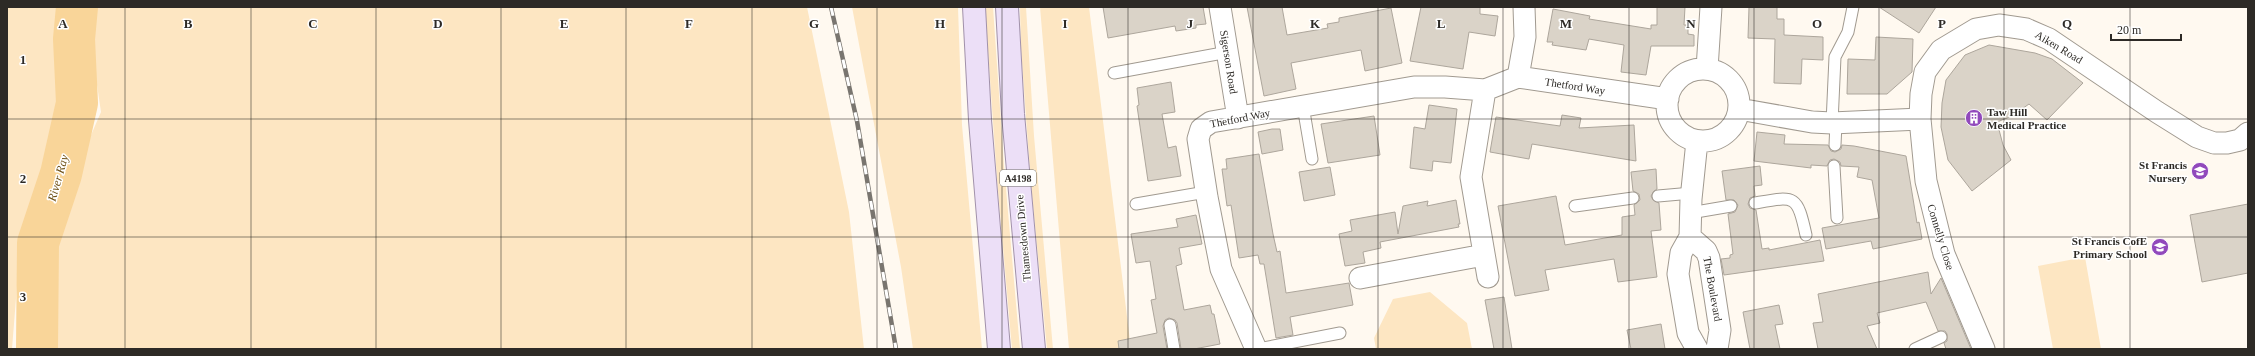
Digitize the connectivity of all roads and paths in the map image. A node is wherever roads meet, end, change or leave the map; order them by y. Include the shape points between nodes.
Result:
1 (974, 7) edge
2 (1007, 7) edge
3 (1220, 7) edge
4 (1524, 7) edge
5 (1711, 7) edge
6 (1853, 7) edge
7 (1228, 52) junction
8 (1707, 69) junction
9 (1114, 73) dead end
10 (1518, 78) junction
11 (1485, 90) junction
12 (1668, 100) junction
13 (1303, 106) junction
14 (1739, 109) junction
15 (1238, 118) junction
16 (1920, 119) junction
17 (1834, 123) junction
18 (2248, 133) edge
19 (1697, 141) junction
20 (1835, 145) dead end
21 (1312, 159) dead end
22 (1834, 166) dead end
23 (1206, 192) junction
24 (1658, 196) dead end
25 (1633, 198) dead end
26 (1691, 203) junction
27 (1756, 203) dead end
28 (1136, 204) dead end
29 (1575, 206) dead end
30 (1731, 206) dead end
31 (1837, 218) dead end
32 (1806, 235) dead end
33 (1690, 236) junction
34 (1484, 255) junction
35 (1488, 277) dead end
36 (1360, 278) dead end
37 (1170, 325) dead end
38 (1340, 333) dead end
39 (1941, 337) dead end
40 (999, 349) edge
41 (1034, 349) edge
42 (1174, 349) edge
43 (1257, 349) edge
44 (1697, 349) edge
45 (1717, 349) edge
46 (1915, 349) edge
47 (1984, 349) edge

1 - 40 main road, A4198 via 980,120
2 - 41 main road, Thamesdown Drive / A4198 via 1014,122
3 - 7 street, Sigerson Road
4 - 10 street via 1526,37
5 - 8 street
6 - 17 lane via 1848,32 1835,57
7 - 9 lane
7 - 15 street, Sigerson Road
8 - 12 street via 1692,71 1679,78 1670,91
8 - 14 street via 1731,82 1738,95
10 - 11 street, Thetford Way
10 - 12 street, Thetford Way
11 - 13 street, Thetford Way via 1414,87
11 - 34 street via 1471,176
12 - 19 street via 1668,113 1673,126 1684,136
13 - 15 street, Thetford Way
13 - 21 lane
14 - 17 street via 1812,122
14 - 19 street via 1734,123 1725,134 1712,140
15 - 23 street, Thetford Way via 1211,122 1205,125 1198,135
16 - 17 street
16 - 18 street, Aiken Road via 1925,72 1937,55 1960,37 1976,29 1998,25 2026,29 2049,39 2197,137 2214,144 2227,143 2240,140
16 - 47 street, Connelly Close via 1926,181 1944,254 1968,326
17 - 20 lane
19 - 26 street
22 - 31 lane
23 - 28 lane
23 - 43 street, Thetford Way via 1221,269
24 - 26 lane
25 - 29 lane
26 - 30 lane
26 - 33 street
27 - 32 lane via 1781,198 1792,200 1800,209
33 - 44 street via 1681,253 1678,274 1688,333
33 - 45 street, The Boulevard via 1706,251 1709,258 1720,330
34 - 35 street
34 - 36 street
37 - 42 lane
38 - 43 lane
39 - 46 lane

